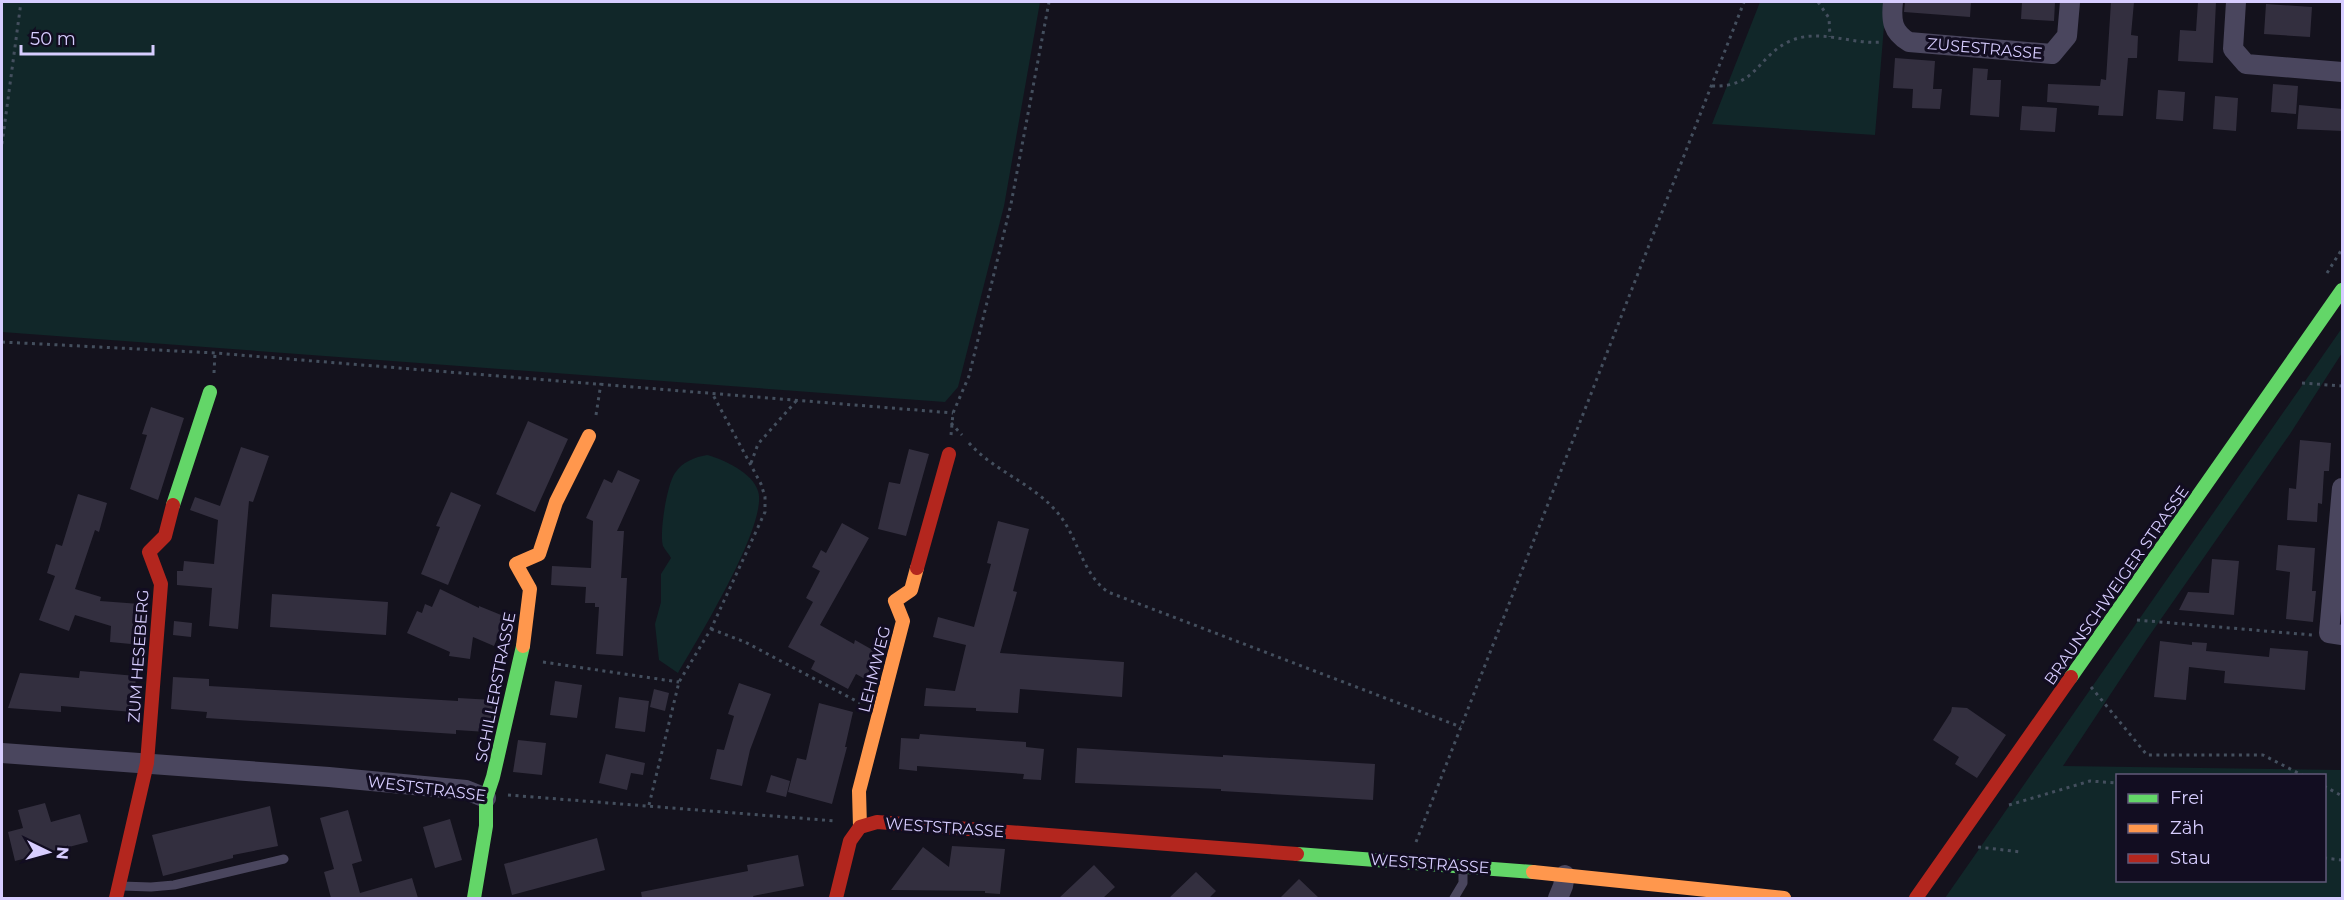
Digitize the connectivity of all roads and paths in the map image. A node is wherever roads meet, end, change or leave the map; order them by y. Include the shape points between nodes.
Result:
1 (21, 2) edge
2 (1049, 2) edge
3 (1744, 2) edge
4 (1818, 2) edge
5 (1893, 2) edge
6 (2070, 2) edge
7 (2236, 2) edge
8 (1898, 35) junction
9 (1830, 37) junction
10 (2343, 72) edge
11 (1712, 86) junction
12 (2, 144) edge
13 (2343, 290) edge
14 (2, 342) edge
15 (2300, 383) dead end
16 (601, 384) junction
17 (2343, 387) edge
18 (210, 392) dead end
19 (712, 393) junction
20 (797, 400) junction
21 (953, 413) junction
22 (951, 423) junction
23 (589, 436) joint
24 (949, 454) joint
25 (751, 463) junction
26 (2343, 488) edge
27 (2137, 620) dead end
28 (711, 629) junction
29 (2336, 634) edge
30 (521, 659) junction
31 (679, 682) junction
32 (2090, 686) dead end
33 (880, 713) junction
34 (1461, 727) junction
35 (2, 753) edge
36 (147, 763) junction
37 (2300, 774) edge
38 (2116, 783) edge
39 (2326, 787) edge
40 (2343, 796) edge
41 (486, 798) junction
42 (649, 805) junction
43 (2006, 806) dead end
44 (860, 827) junction
45 (1977, 847) dead end
46 (2021, 852) dead end
47 (2326, 858) edge
48 (284, 859) dead end
49 (2343, 860) edge
50 (1414, 862) junction
51 (1463, 866) junction
52 (1565, 875) junction
53 (118, 892) edge
54 (474, 898) edge
55 (836, 898) edge
56 (1454, 898) edge
57 (1557, 898) edge
58 (1784, 898) edge
59 (1917, 898) edge

1 - 12 path
2 - 21 path via 1011,204 969,376
3 - 11 path
4 - 9 path via 1829,18
5 - 8 street via 1891,21
6 - 8 street, ZUSESTRASSE via 2067,36 2052,54 1909,42
7 - 10 street via 2233,49 2246,64
8 - 9 path via 1878,42
9 - 11 path via 1788,42 1736,84
11 - 34 path
13 - 59 street, BRAUNSCHWEIGER STRASSE
14 - 16 path via 215,353
15 - 17 path
16 - 19 path
16 - 23 path
18 - 36 street, ZUM HESEBERG via 165,536 149,552 161,584
19 - 20 path
19 - 25 path
20 - 21 path
20 - 25 path via 758,444
21 - 22 path
22 - 24 path
22 - 34 path via 986,461 1056,510 1093,579 1108,592
23 - 30 street, SCHILLERSTRASSE via 556,502 538,554 516,564 530,590
24 - 33 street, LEHMWEG via 911,590 895,601 903,621
25 - 28 path via 765,497 765,512
26 - 29 street
27 - 29 path via 2318,636
28 - 31 path
28 - 33 path via 745,642
30 - 31 path
30 - 41 street, SCHILLERSTRASSE
31 - 42 path
32 - 37 path via 2147,755 2263,756
33 - 44 street, LEHMWEG via 859,791
34 - 50 path via 1417,837
35 - 36 street, WESTSTRASSE
36 - 41 street, WESTSTRASSE via 466,790
36 - 53 street, ZUM HESEBERG
38 - 43 path via 2090,781
39 - 40 path
41 - 42 path, WESTSTRASSE via 501,795
41 - 54 street, SCHILLERSTRASSE via 486,826
42 - 44 path, WESTSTRASSE
44 - 50 street, WESTSTRASSE via 877,822
44 - 55 street, LEHMWEG via 850,841
45 - 46 path
47 - 49 path
48 - 53 lane via 174,885
50 - 51 street, WESTSTRASSE
51 - 52 street, WESTSTRASSE
51 - 56 lane via 1462,883
52 - 57 street
52 - 58 street, WESTSTRASSE

